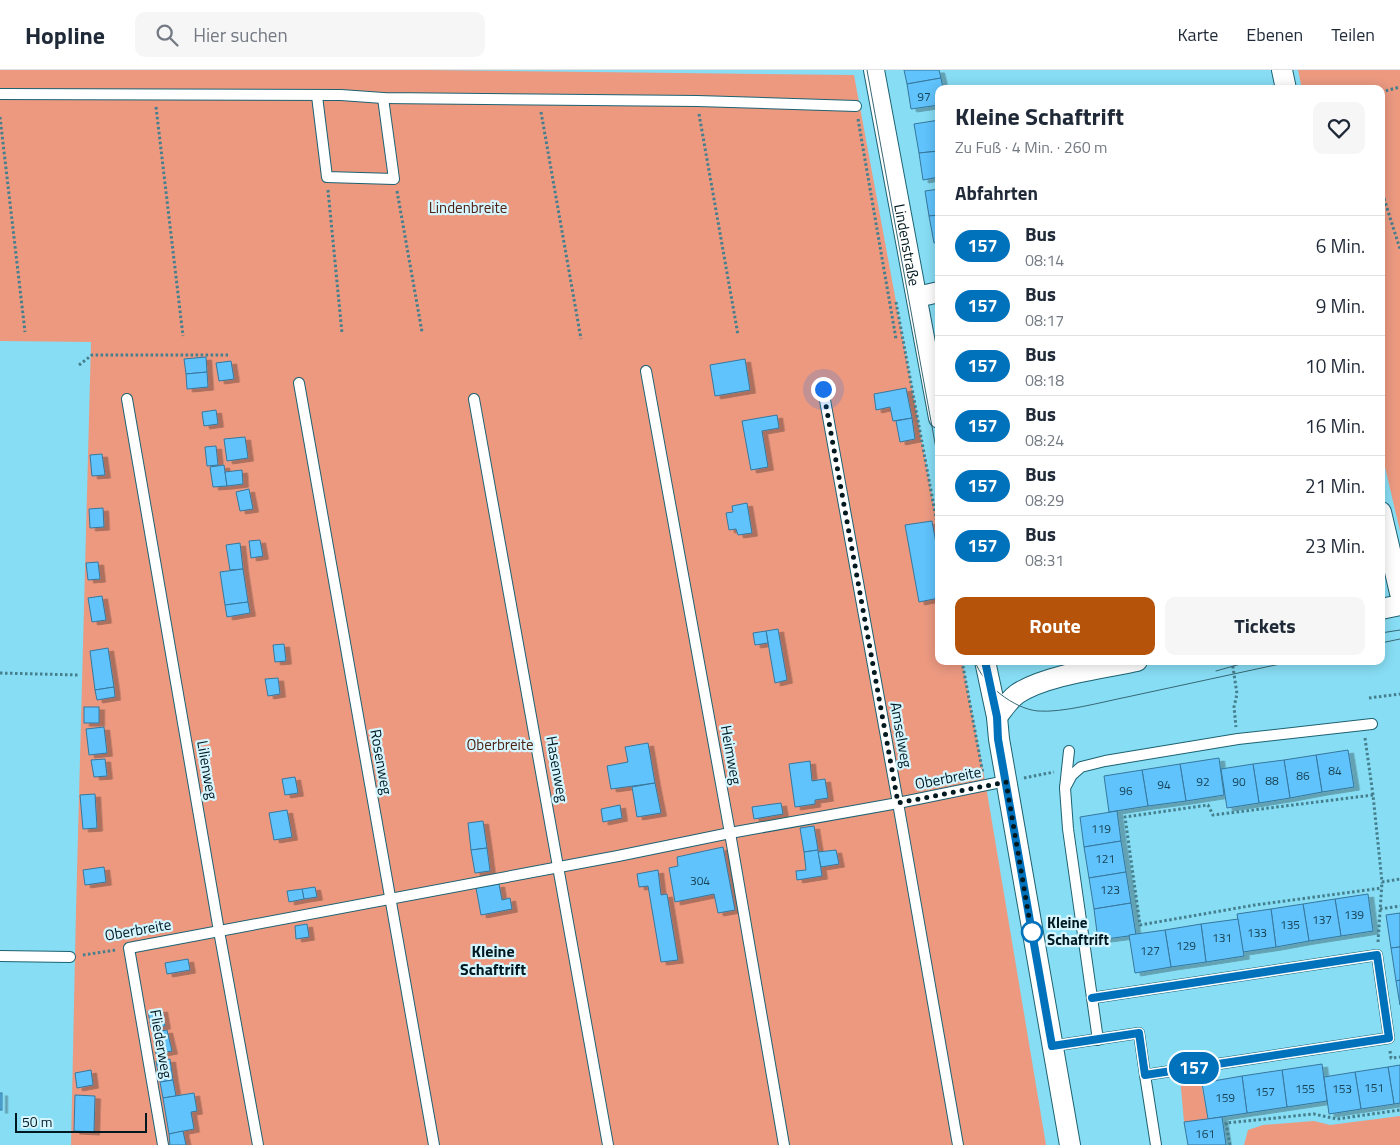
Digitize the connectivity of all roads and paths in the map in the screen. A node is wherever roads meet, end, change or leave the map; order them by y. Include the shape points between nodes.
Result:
1 (870, 70) edge
2 (874, 70) edge
3 (1282, 70) edge
4 (1285, 85) edge
5 (1400, 87) edge
6 (1385, 91) edge
7 (0, 94) edge
8 (154, 94) junction
9 (317, 96) junction
10 (384, 98) junction
11 (539, 99) junction
12 (697, 101) junction
13 (856, 106) joint
14 (0, 117) edge
15 (327, 177) junction
16 (394, 178) junction
17 (1385, 202) edge
18 (1400, 249) edge
19 (935, 293) edge
20 (916, 297) junction
21 (25, 332) dead end
22 (422, 332) dead end
23 (342, 333) dead end
24 (738, 335) dead end
25 (184, 336) dead end
26 (581, 339) dead end
27 (896, 339) dead end
28 (228, 354) dead end
29 (79, 366) dead end
30 (646, 371) dead end
31 (299, 383) dead end
32 (823, 389) dead end
33 (935, 397) edge
34 (474, 399) dead end
35 (128, 400) dead end
36 (1385, 529) edge
37 (1400, 593) edge
38 (1400, 605) edge
39 (1385, 608) edge
40 (963, 665) edge
41 (986, 665) edge
42 (1119, 665) edge
43 (1233, 665) edge
44 (0, 673) edge
45 (78, 675) dead end
46 (1400, 694) edge
47 (1369, 698) dead end
48 (997, 717) junction
49 (1368, 725) joint
50 (1238, 739) junction
51 (1069, 751) dead end
52 (1066, 769) junction
53 (1006, 782) junction
54 (986, 786) junction
55 (1065, 788) junction
56 (1373, 795) junction
57 (898, 803) junction
58 (730, 833) junction
59 (559, 867) junction
60 (1400, 879) edge
61 (1382, 882) junction
62 (1382, 888) junction
63 (390, 900) junction
64 (1400, 906) edge
65 (1380, 909) junction
66 (219, 931) junction
67 (129, 948) junction
68 (1377, 955) junction
69 (0, 956) edge
70 (70, 956) joint
71 (1092, 998) junction
72 (1098, 1040) junction
73 (1052, 1046) junction
74 (1145, 1075) junction
75 (1400, 1110) edge
76 (164, 1145) edge
77 (258, 1145) edge
78 (434, 1145) edge
79 (608, 1145) edge
80 (784, 1145) edge
81 (958, 1145) edge
82 (1070, 1145) edge
83 (1156, 1145) edge
84 (1230, 1145) edge

1 - 2 lane
2 - 20 street, Lindenstraße
3 - 4 street
5 - 6 path
7 - 8 lane
8 - 9 lane
8 - 25 path
9 - 10 lane
9 - 15 lane
10 - 11 lane
10 - 16 lane
11 - 12 lane
11 - 26 path
12 - 13 lane
12 - 24 path
13 - 27 path
14 - 21 path
15 - 16 lane
15 - 23 path
16 - 22 path
17 - 18 path
19 - 20 street
20 - 33 street, Lindenstraße
28 - 29 path via 92,355
30 - 58 lane, Heimweg
31 - 63 lane, Rosenweg
32 - 57 lane, Amselweg
34 - 59 lane, Hasenweg
35 - 66 lane, Lilienweg
36 - 37 street
38 - 39 street
40 - 54 path
41 - 48 street
42 - 48 street via 1029,688 1014,697
43 - 50 path
44 - 45 path
46 - 47 path
48 - 53 street
49 - 50 lane
49 - 56 path
50 - 55 lane via 1081,768 1072,775
51 - 52 lane
52 - 53 path
52 - 55 lane
53 - 54 lane, Oberbreite
53 - 73 street
54 - 57 lane, Oberbreite
55 - 71 lane
56 - 61 path
56 - 62 path via 1213,816 1208,805 1125,817 1140,925 1254,905
57 - 58 lane, Oberbreite
57 - 81 lane, Amselweg
58 - 59 lane, Oberbreite
58 - 80 lane, Heimweg
59 - 63 lane, Oberbreite
59 - 79 lane, Hasenweg
60 - 61 path
61 - 62 path
62 - 65 path
63 - 66 lane, Oberbreite
63 - 78 lane, Rosenweg
64 - 65 path
65 - 68 path
66 - 67 lane, Oberbreite
66 - 77 lane, Lilienweg
67 - 70 path, Oberbreite
67 - 76 lane, Fliederweg
68 - 71 lane
68 - 74 lane via 1389,1038
69 - 70 lane
71 - 72 lane
72 - 73 lane
72 - 74 lane via 1139,1033
73 - 82 street
74 - 83 lane
75 - 84 path via 1337,1119 1314,1114 1226,1123

